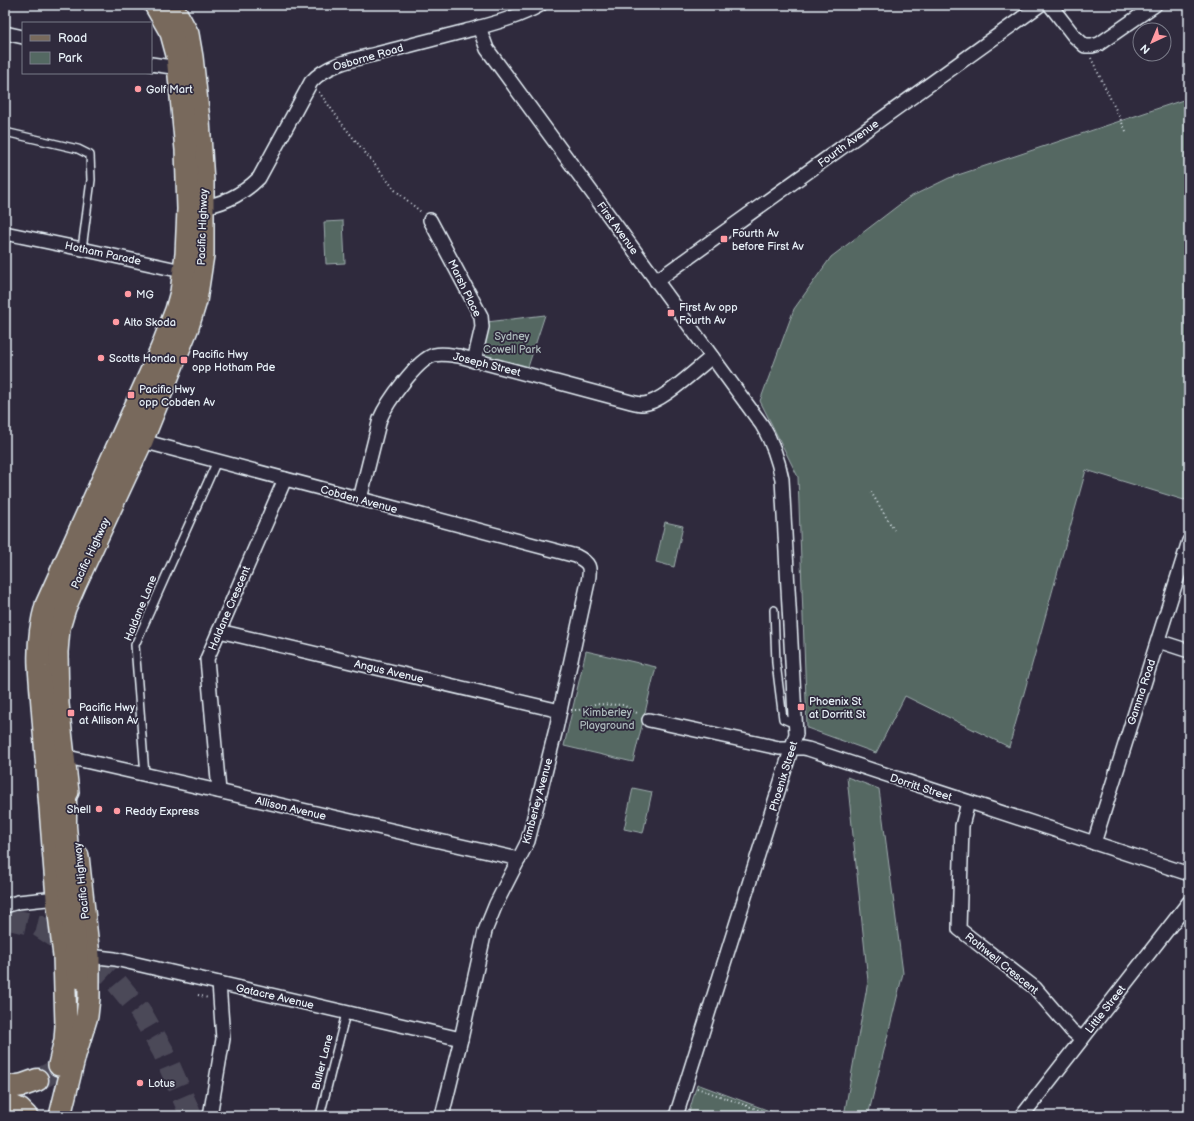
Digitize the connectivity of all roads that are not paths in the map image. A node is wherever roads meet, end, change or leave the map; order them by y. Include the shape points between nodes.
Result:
1 (155, 5) edge
2 (172, 5) edge
3 (1040, 5) edge
4 (1050, 5) edge
5 (1155, 5) edge
6 (533, 7) edge
7 (479, 27) junction
8 (5, 33) edge
9 (22, 37) edge
10 (152, 64) edge
11 (178, 68) junction
12 (5, 132) edge
13 (195, 208) junction
14 (430, 220) dead end
15 (5, 233) edge
16 (82, 248) junction
17 (192, 274) junction
18 (656, 280) junction
19 (712, 357) junction
20 (474, 360) junction
21 (762, 425) joint
22 (142, 441) junction
23 (217, 461) junction
24 (285, 479) junction
25 (360, 499) junction
26 (1189, 541) edge
27 (576, 556) joint
28 (774, 610) dead end
29 (219, 632) junction
30 (1158, 641) junction
31 (1189, 651) edge
32 (560, 711) junction
33 (649, 720) road end
34 (795, 724) junction
35 (792, 747) junction
36 (64, 766) junction
37 (145, 774) junction
38 (219, 791) junction
39 (968, 802) junction
40 (1094, 843) junction
41 (519, 859) junction
42 (1189, 874) edge
43 (57, 898) junction
44 (1189, 902) edge
45 (5, 906) edge
46 (89, 956) junction
47 (78, 977) dead end
48 (219, 983) junction
49 (346, 1013) junction
50 (461, 1039) junction
51 (1082, 1039) junction
52 (37, 1080) tunnel mouth
53 (69, 1080) junction
54 (5, 1088) edge
55 (5, 1103) edge
56 (26, 1116) edge
57 (47, 1116) edge
58 (60, 1116) edge
59 (64, 1116) edge
60 (210, 1116) edge
61 (320, 1116) edge
62 (442, 1116) edge
63 (676, 1116) edge
64 (1022, 1116) edge

1 - 11 main road, Pacific Highway via 171,33
2 - 13 main road, Pacific Highway via 188,34 192,57 203,182
3 - 18 street, Fourth Avenue
4 - 5 street via 1074,36 1085,46 1092,46 1099,44
6 - 7 street, Osborne Road via 515,16
7 - 13 street, Osborne Road via 348,62 320,73 311,82 259,178 230,199
7 - 18 street, First Avenue via 487,49
8 - 9 street
10 - 11 street
11 - 13 main road, Pacific Highway
12 - 16 lane via 78,149 90,155 91,180
13 - 17 main road, Pacific Highway via 203,255
14 - 20 street, Marsh Place via 481,316 482,327
15 - 16 street, Hotham Parade
16 - 17 street, Hotham Parade
17 - 22 main road, Pacific Highway via 196,301
17 - 43 main road, Pacific Highway via 181,292 163,342 52,591 42,619 39,667
18 - 19 street, First Avenue
19 - 20 street, Joseph Street via 663,396 643,404
19 - 21 street, First Avenue
20 - 25 street, Joseph Street via 444,354 435,355 424,361 387,403 380,419
21 - 34 street, Phoenix Street via 776,450 782,479
22 - 23 street, Cobden Avenue
22 - 36 main road, Pacific Highway via 75,584 59,628 56,678
23 - 24 street, Cobden Avenue
23 - 37 lane, Haldane Lane via 135,645
24 - 25 street, Cobden Avenue
24 - 29 street, Haldane Crescent
25 - 27 street, Cobden Avenue
26 - 30 street, Gamma Road
27 - 32 street, Kimberley Avenue via 583,559 590,571
28 - 34 lane via 776,663 783,719
29 - 32 street, Angus Avenue
29 - 38 street, Haldane Crescent via 207,659
30 - 31 street
30 - 40 street, Gamma Road
32 - 41 street, Kimberley Avenue via 528,841
33 - 35 street, Dorritt Street via 779,748
34 - 35 street, Phoenix Street via 796,734
35 - 39 street, Dorritt Street via 808,749
35 - 63 street, Phoenix Street
36 - 37 street, Allison Avenue
36 - 46 main road, Pacific Highway via 78,852
36 - 47 highway via 65,826
37 - 38 street, Allison Avenue
38 - 41 street, Allison Avenue
39 - 40 street, Dorritt Street
39 - 51 street, Rothwell Crescent via 962,826 959,929 1035,988
40 - 42 street, Dorritt Street
41 - 50 street, Kimberley Avenue via 485,931
43 - 45 street
43 - 57 main road, Pacific Highway via 64,956 66,1026
44 - 51 street, Little Street
46 - 48 street, Gatacre Avenue
46 - 53 main road, Pacific Highway via 87,1016
48 - 49 street, Gatacre Avenue
48 - 60 street via 223,1040
49 - 50 street, Gatacre Avenue
49 - 61 lane, Buller Lane
50 - 62 street, Kimberley Avenue
51 - 64 street, Little Street
52 - 54 highway
53 - 58 main road, Pacific Highway
53 - 59 main road
55 - 56 highway

